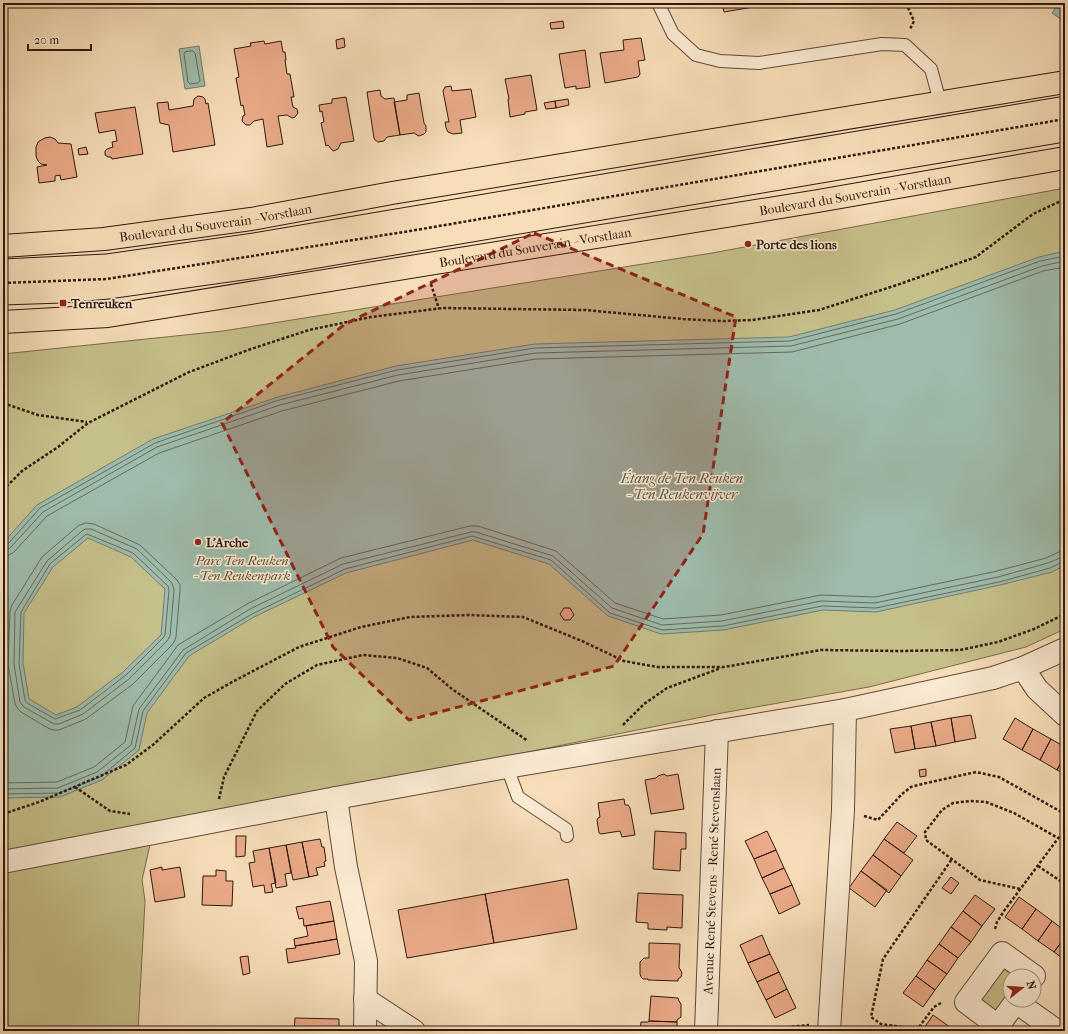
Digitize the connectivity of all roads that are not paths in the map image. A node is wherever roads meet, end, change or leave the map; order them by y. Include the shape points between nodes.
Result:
1 (658, 3) edge
2 (1065, 82) edge
3 (940, 102) junction
4 (1065, 158) edge
5 (3, 246) edge
6 (3, 322) edge
7 (1065, 649) edge
8 (1023, 668) junction
9 (845, 710) junction
10 (1065, 715) edge
11 (717, 731) junction
12 (506, 767) junction
13 (336, 798) junction
14 (568, 836) dead end
15 (3, 862) edge
16 (1023, 968) edge
17 (365, 999) junction
18 (1011, 1008) edge
19 (1026, 1008) edge
20 (829, 1027) edge
21 (365, 1031) edge
22 (414, 1031) edge
23 (706, 1031) edge
24 (1057, 1031) edge

1 - 3 lane via 673,34 696,55 720,61 759,63 882,44 905,45 931,69
2 - 3 main road, Boulevard du Souverain - Vorstlaan
3 - 5 main road, Boulevard du Souverain - Vorstlaan via 392,193 251,219 104,239
4 - 6 main road, Boulevard du Souverain - Vorstlaan via 802,204 108,316
7 - 8 street
8 - 9 street via 993,678
8 - 10 street via 1037,689
9 - 11 street
9 - 20 street via 843,810
11 - 12 street
11 - 23 street, Avenue René Stevens - René Stevenslaan
12 - 13 street
12 - 14 lane via 518,797 566,829
13 - 15 street
13 - 17 street via 346,867 366,961
16 - 18 street via 1002,953 966,1002 998,1026
17 - 21 street
17 - 22 street
19 - 24 street

